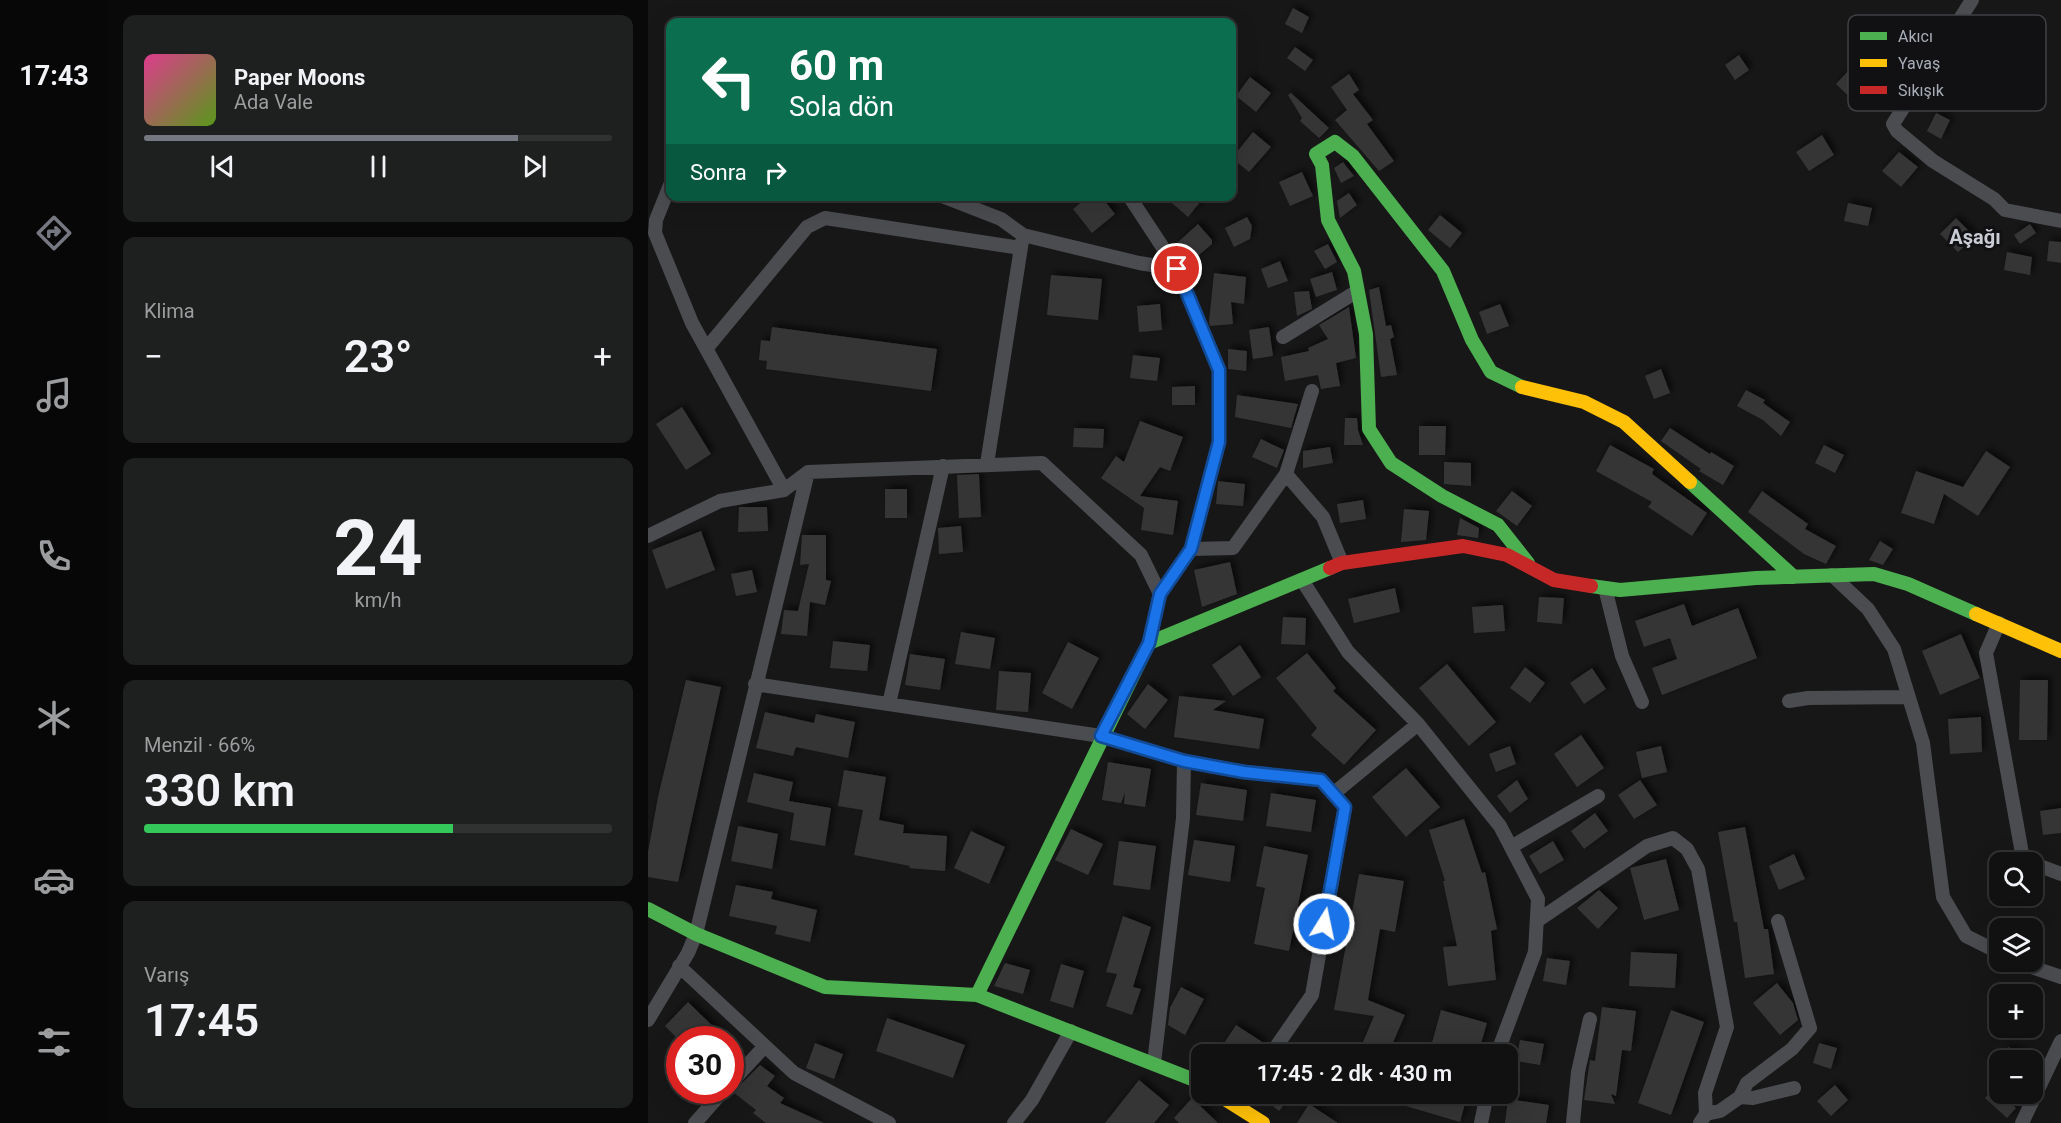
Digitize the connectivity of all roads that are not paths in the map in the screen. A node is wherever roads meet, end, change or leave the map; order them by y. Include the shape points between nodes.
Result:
1 (1972, 0) edge
2 (1962, 15) edge
3 (1901, 111) edge
4 (666, 195) edge
5 (955, 201) edge
6 (1132, 201) edge
7 (2061, 221) edge
8 (1022, 241) junction
9 (1177, 269) junction
10 (1356, 292) junction
11 (1283, 337) dead end
12 (706, 349) junction
13 (1312, 391) dead end
14 (987, 464) junction
15 (943, 466) junction
16 (808, 472) junction
17 (1286, 474) junction
18 (784, 490) junction
19 (648, 536) edge
20 (1191, 549) junction
21 (1342, 563) junction
22 (1533, 569) junction
23 (1832, 575) junction
24 (1794, 577) junction
25 (1302, 580) junction
26 (1605, 588) junction
27 (1160, 594) junction
28 (2000, 623) junction
29 (1149, 643) junction
30 (2061, 651) edge
31 (755, 684) junction
32 (1909, 697) junction
33 (1789, 701) dead end
34 (1642, 702) dead end
35 (889, 704) junction
36 (1418, 724) junction
37 (1101, 736) junction
38 (1184, 761) junction
39 (1333, 794) junction
40 (1598, 796) dead end
41 (1511, 847) junction
42 (2022, 852) edge
43 (2043, 867) edge
44 (2061, 874) edge
45 (648, 909) edge
46 (1537, 921) junction
47 (1778, 921) dead end
48 (696, 934) junction
49 (1989, 948) edge
50 (679, 966) junction
51 (2043, 971) edge
52 (2061, 977) edge
53 (977, 995) junction
54 (1590, 1019) dead end
55 (648, 1020) edge
56 (1071, 1031) junction
57 (2061, 1041) edge
58 (1278, 1044) edge
59 (1501, 1044) edge
60 (764, 1047) junction
61 (1154, 1063) junction
62 (744, 1069) edge
63 (1191, 1078) edge
64 (1794, 1088) dead end
65 (1740, 1097) junction
66 (712, 1104) edge
67 (1245, 1104) edge
68 (1485, 1104) edge
69 (1703, 1119) edge
70 (695, 1123) edge
71 (890, 1123) edge
72 (1014, 1123) edge
73 (1263, 1123) edge
74 (1481, 1123) edge
75 (1573, 1123) edge
76 (2022, 1123) edge

1 - 2 street
3 - 7 street via 1893,124 1897,131 1933,161 2005,210
4 - 12 street via 655,233
5 - 8 street via 1001,219
6 - 9 street
8 - 9 street
8 - 12 street via 825,218 807,227
8 - 14 street
9 - 20 street via 1219,370 1219,442
10 - 11 street
10 - 22 street via 1366,334 1369,429 1391,463 1498,525
10 - 24 street via 1354,272 1328,220 1322,165 1316,154 1335,142 1353,156 1443,272 1472,340 1491,372 1523,387 1584,402 1624,422
12 - 18 street
13 - 17 street
14 - 15 street
14 - 27 street via 1042,463 1141,555
15 - 16 street
15 - 35 street
16 - 18 street
16 - 31 street
17 - 20 street via 1233,548
17 - 21 street via 1323,517
18 - 19 street via 720,501
20 - 27 street
21 - 22 street via 1463,546 1507,555
21 - 25 street
22 - 26 street via 1554,580
23 - 24 street
23 - 28 street via 1874,573
23 - 32 street via 1868,609 1894,649
24 - 26 street
25 - 29 street
25 - 36 street via 1348,652
26 - 34 street via 1622,656
27 - 29 street
28 - 30 street
28 - 42 street via 1986,653
29 - 37 street
31 - 35 street
31 - 48 street
32 - 33 street
32 - 49 street via 1923,743 1943,897 1966,936
35 - 37 street
36 - 39 street
36 - 41 street via 1500,826
37 - 38 street
37 - 53 street
38 - 39 street via 1321,780
38 - 61 street via 1183,818
39 - 58 street via 1345,807 1312,995
40 - 41 street
41 - 46 street via 1538,899
43 - 44 street
45 - 48 street
46 - 59 street via 1535,952
46 - 69 street via 1647,846 1673,838 1687,849 1698,869 1727,1027 1705,1093
47 - 65 street via 1810,1028 1792,1049 1747,1083
48 - 50 street
48 - 53 street via 825,987
50 - 55 street
50 - 60 street
51 - 52 street
53 - 56 street
54 - 75 street via 1578,1072
56 - 61 street
56 - 72 street via 1032,1100
57 - 76 street
60 - 62 street
60 - 71 street via 794,1073
61 - 63 street
64 - 65 street via 1753,1098
65 - 69 street
66 - 70 street
67 - 73 street
68 - 74 street

